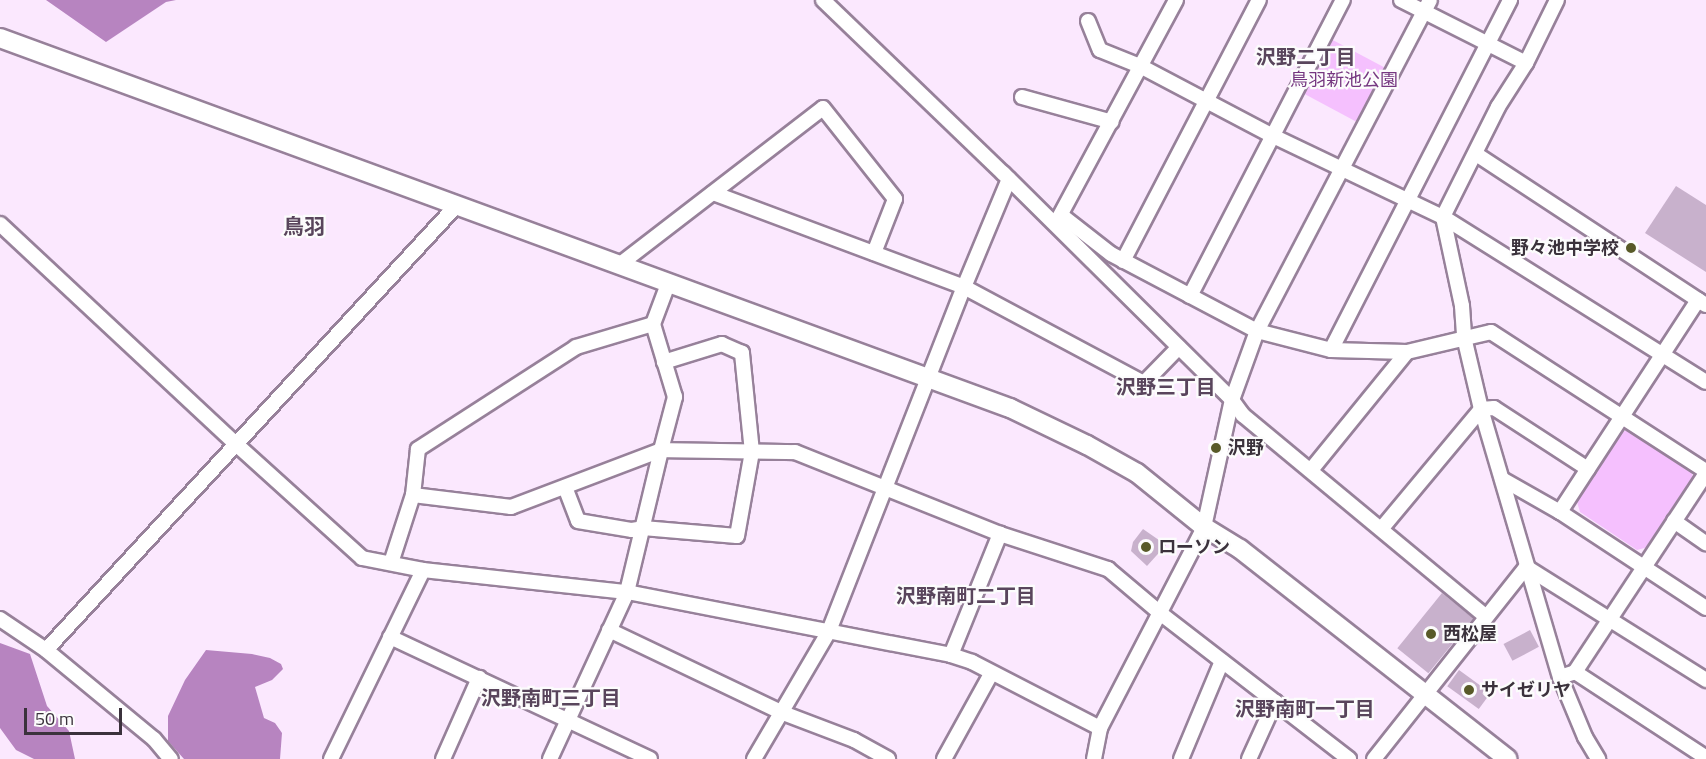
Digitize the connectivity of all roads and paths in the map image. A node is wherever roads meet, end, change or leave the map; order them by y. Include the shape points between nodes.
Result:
1 (824, 0) edge
2 (1176, 0) edge
3 (1259, 0) edge
4 (1342, 0) edge
5 (1401, 0) edge
6 (1510, 0) edge
7 (1557, 0) edge
8 (1427, 6) edge
9 (1088, 21) dead end
10 (0, 38) edge
11 (1487, 44) junction
12 (1526, 63) junction
13 (1142, 67) junction
14 (1022, 98) dead end
15 (1207, 101) junction
16 (1112, 122) junction
17 (1273, 136) junction
18 (1476, 154) junction
19 (1342, 170) junction
20 (1009, 179) junction
21 (713, 193) junction
22 (1407, 201) junction
23 (456, 206) junction
24 (1443, 217) junction
25 (1058, 220) junction
26 (0, 224) edge
27 (874, 253) junction
28 (1123, 261) junction
29 (619, 265) junction
30 (668, 284) junction
31 (963, 287) junction
32 (1190, 296) junction
33 (1702, 302) edge
34 (653, 324) junction
35 (1257, 331) junction
36 (1464, 337) junction
37 (1179, 347) junction
38 (1331, 350) junction
39 (1407, 352) junction
40 (1664, 355) junction
41 (664, 362) junction
42 (928, 378) junction
43 (1706, 382) edge
44 (1232, 400) junction
45 (1480, 409) junction
46 (1624, 416) junction
47 (236, 444) junction
48 (661, 450) junction
49 (752, 452) junction
50 (1588, 469) junction
51 (1311, 470) junction
52 (1706, 472) edge
53 (1502, 478) junction
54 (565, 487) junction
55 (884, 488) junction
56 (412, 495) junction
57 (1560, 512) junction
58 (1674, 521) junction
59 (1204, 527) junction
60 (643, 528) junction
61 (1382, 528) junction
62 (1000, 534) junction
63 (1706, 543) edge
64 (391, 563) junction
65 (1526, 567) junction
66 (1643, 567) junction
67 (423, 570) junction
68 (627, 592) junction
69 (1706, 608) edge
70 (1160, 613) junction
71 (1485, 616) junction
72 (0, 619) edge
73 (1610, 619) junction
74 (609, 630) junction
75 (829, 631) junction
76 (390, 637) junction
77 (46, 650) junction
78 (951, 655) junction
79 (1222, 661) junction
80 (1575, 672) junction
81 (991, 674) junction
82 (1560, 677) junction
83 (479, 678) junction
84 (1706, 680) edge
85 (1424, 694) junction
86 (1275, 702) junction
87 (783, 713) junction
88 (567, 720) junction
89 (1100, 728) junction
90 (1702, 754) edge
91 (171, 759) edge
92 (331, 759) edge
93 (442, 759) edge
94 (550, 759) edge
95 (650, 759) edge
96 (754, 759) edge
97 (888, 759) edge
98 (944, 759) edge
99 (1094, 759) edge
100 (1181, 759) edge
101 (1249, 759) edge
102 (1349, 759) edge
103 (1374, 759) edge
104 (1508, 759) edge
105 (1598, 759) edge

1 - 20 street
2 - 13 street
3 - 15 street
4 - 17 street
5 - 8 street
6 - 11 street
7 - 12 street
8 - 11 street
8 - 19 street
9 - 13 street via 1100,50
10 - 23 street
11 - 12 street
11 - 22 street
12 - 18 street via 1498,107
13 - 15 street
13 - 16 street
14 - 16 street
15 - 17 street
15 - 28 street
16 - 25 street
17 - 19 street
17 - 32 street
18 - 24 street
18 - 33 street
19 - 22 street
19 - 35 street
20 - 25 street
20 - 31 street
21 - 27 street
21 - 27 street via 823,108 895,199
21 - 29 street
22 - 24 street
22 - 38 street
23 - 29 street
23 - 47 street
24 - 36 street via 1462,306
24 - 40 street
25 - 28 street
25 - 37 street
26 - 47 street
27 - 31 street
28 - 32 street
29 - 30 street
30 - 34 street
30 - 42 street
31 - 37 street via 1144,383
31 - 42 street
32 - 35 street
33 - 40 street
34 - 41 street
34 - 56 street via 576,346 418,449
35 - 38 street
35 - 44 street
36 - 39 street
36 - 45 street
36 - 46 street via 1491,332
37 - 44 street
38 - 39 street
39 - 51 street
40 - 43 street
40 - 46 street
41 - 48 street via 675,397
41 - 49 street via 722,344 742,353
42 - 55 street
42 - 59 street via 1010,408 1087,445 1137,473
44 - 51 street via 1243,415
44 - 59 street
45 - 50 street via 1494,408
45 - 53 street
45 - 61 street
46 - 50 street
46 - 52 street
47 - 64 street via 362,558
47 - 77 street
48 - 49 street
48 - 54 street
48 - 60 street
49 - 55 street via 795,452
49 - 60 street via 737,536
50 - 57 street
51 - 61 street
52 - 58 street
53 - 57 street
53 - 65 street
54 - 56 street via 512,507
54 - 60 street via 579,521 632,530
55 - 62 street
55 - 75 street
56 - 64 street
57 - 66 street
58 - 63 street
58 - 66 street
59 - 70 street
59 - 85 street via 1240,549
60 - 68 street
61 - 71 street
62 - 70 street via 1108,568
62 - 78 street
64 - 67 street
65 - 71 street
65 - 73 street
65 - 82 street
66 - 69 street
66 - 73 street
67 - 68 street
67 - 76 street
68 - 74 street
68 - 75 street
70 - 79 street
70 - 89 street
71 - 85 street
72 - 77 street
73 - 80 street
73 - 84 street
74 - 87 street
74 - 88 street
75 - 78 street
75 - 87 street
76 - 83 street
76 - 92 street
77 - 91 street via 154,739
78 - 81 street
79 - 86 street
79 - 100 street
80 - 82 street
80 - 90 street
81 - 89 street
81 - 98 street
82 - 105 street
83 - 88 street
83 - 93 street
85 - 103 street
85 - 104 street
86 - 101 street
86 - 102 street
87 - 96 street
87 - 97 street via 854,740
88 - 94 street
88 - 95 street
89 - 99 street

